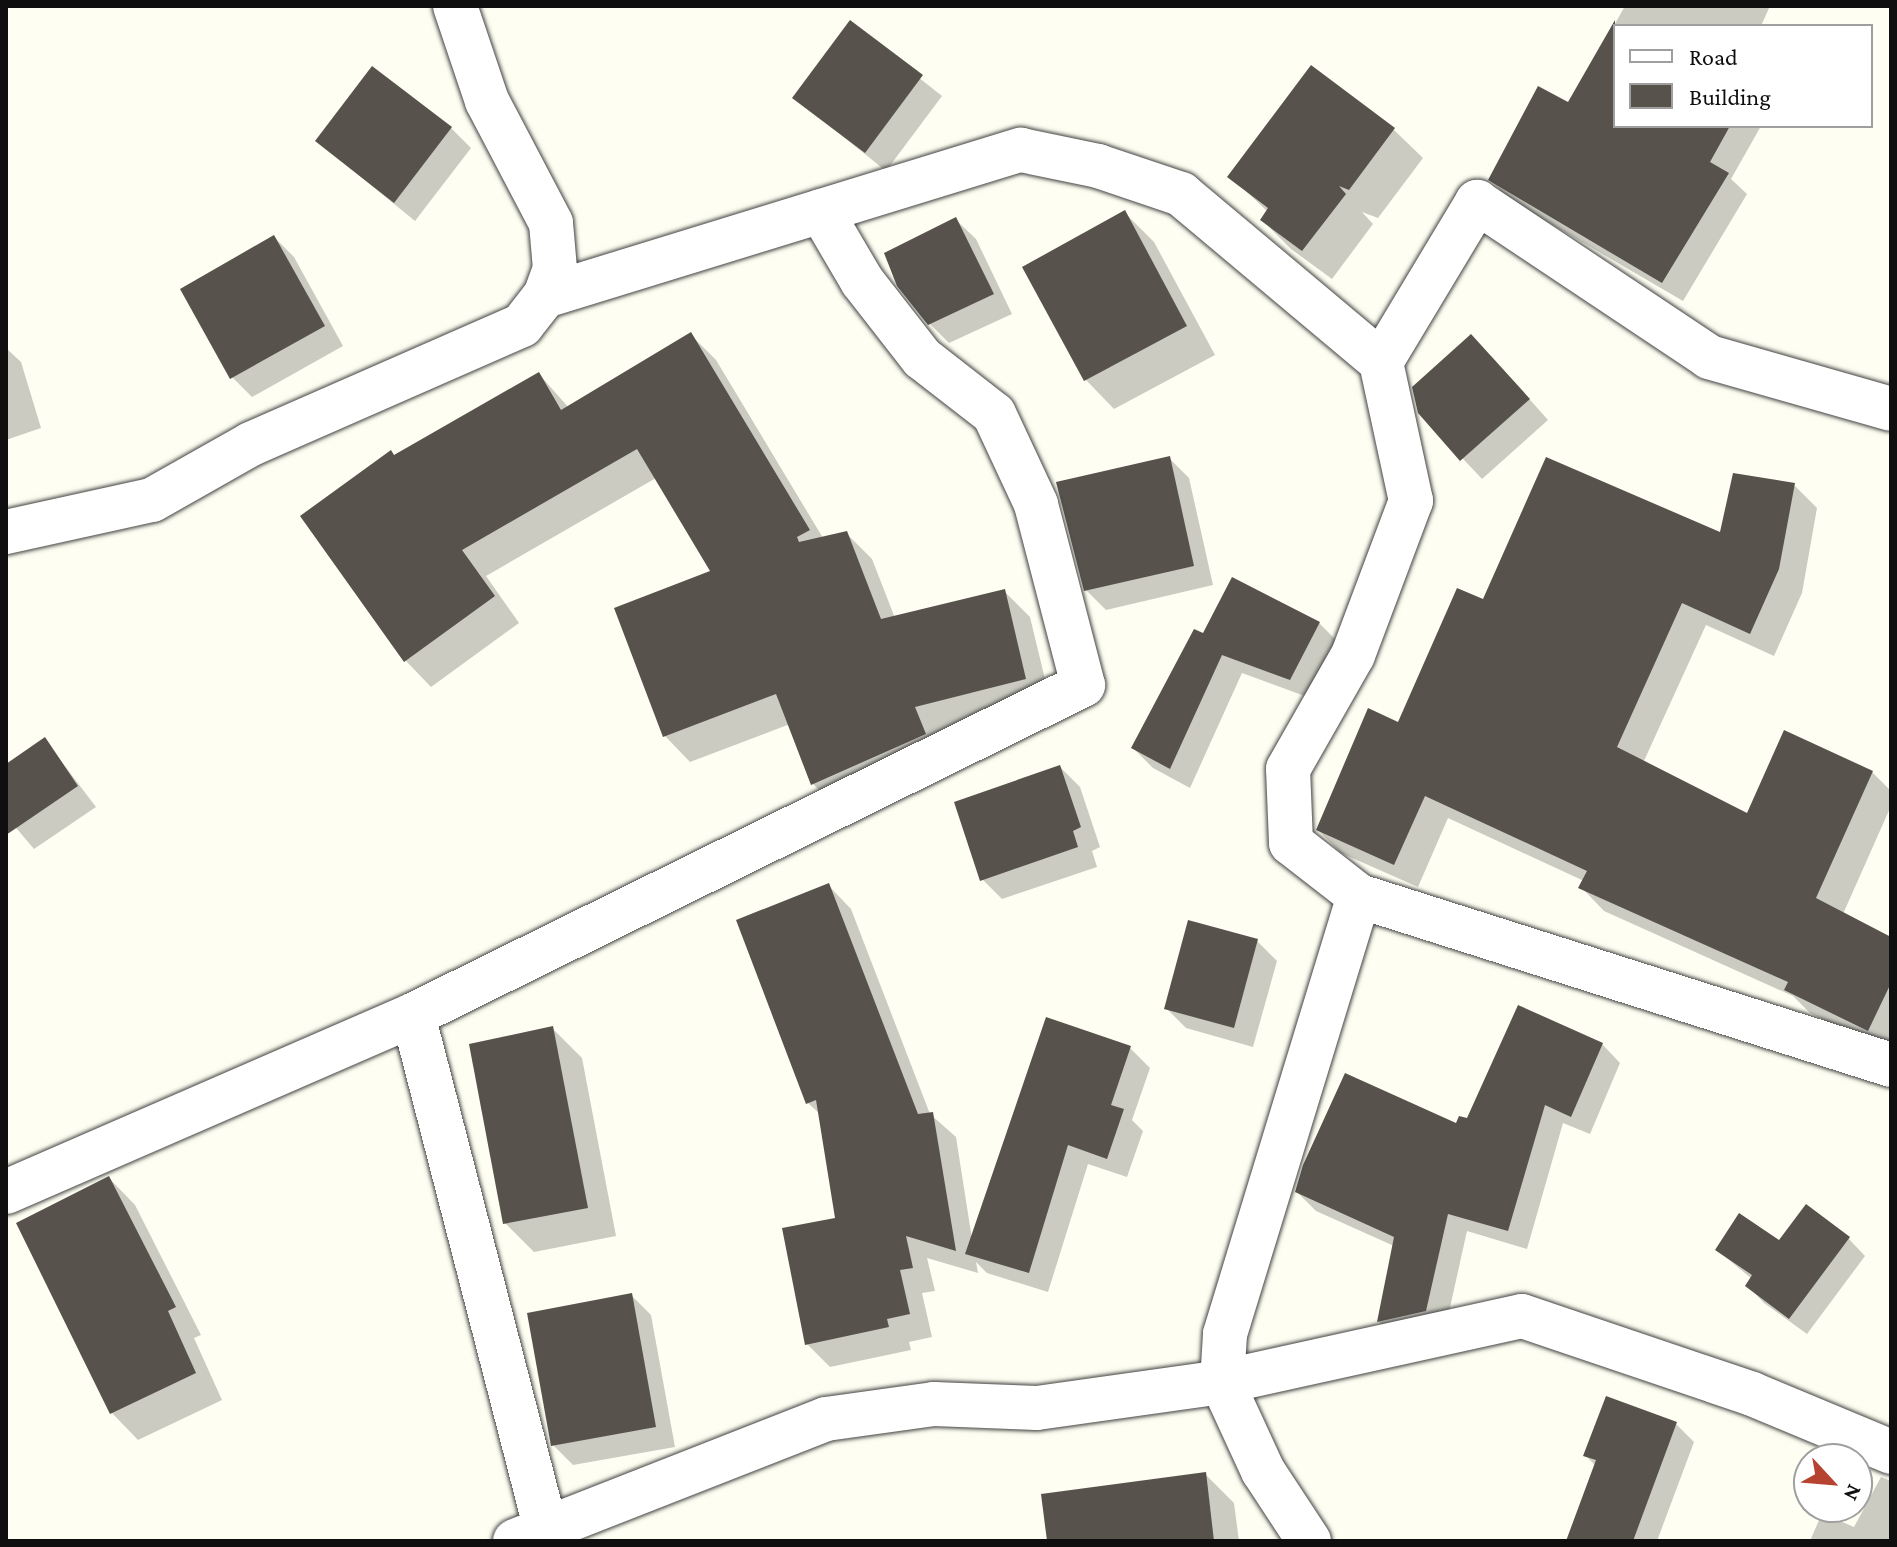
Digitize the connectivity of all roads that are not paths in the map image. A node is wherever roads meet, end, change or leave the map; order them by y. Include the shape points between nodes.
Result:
1 (455, 6) edge
2 (821, 211) junction
3 (545, 296) junction
4 (1381, 362) junction
5 (1891, 409) edge
6 (6, 532) edge
7 (1359, 896) junction
8 (413, 1015) junction
9 (1891, 1065) edge
10 (6, 1192) edge
11 (1222, 1382) junction
12 (1891, 1452) edge
13 (530, 1536) edge
14 (1309, 1541) edge

1 - 3 street via 487,101 551,223 555,269
2 - 3 street
2 - 4 street via 1021,150 1098,166 1181,194
2 - 8 street via 862,281 922,358 994,414 1036,504 1083,685
3 - 6 street via 522,325 251,444 152,500
4 - 5 street via 1477,202 1709,357
4 - 7 street via 1411,501 1353,655 1288,769 1291,843
7 - 9 street
7 - 11 street via 1225,1334
8 - 10 street
8 - 13 street
11 - 12 street via 1522,1316 1752,1394
11 - 13 street via 1037,1408 934,1404 826,1419
11 - 14 street via 1263,1471

